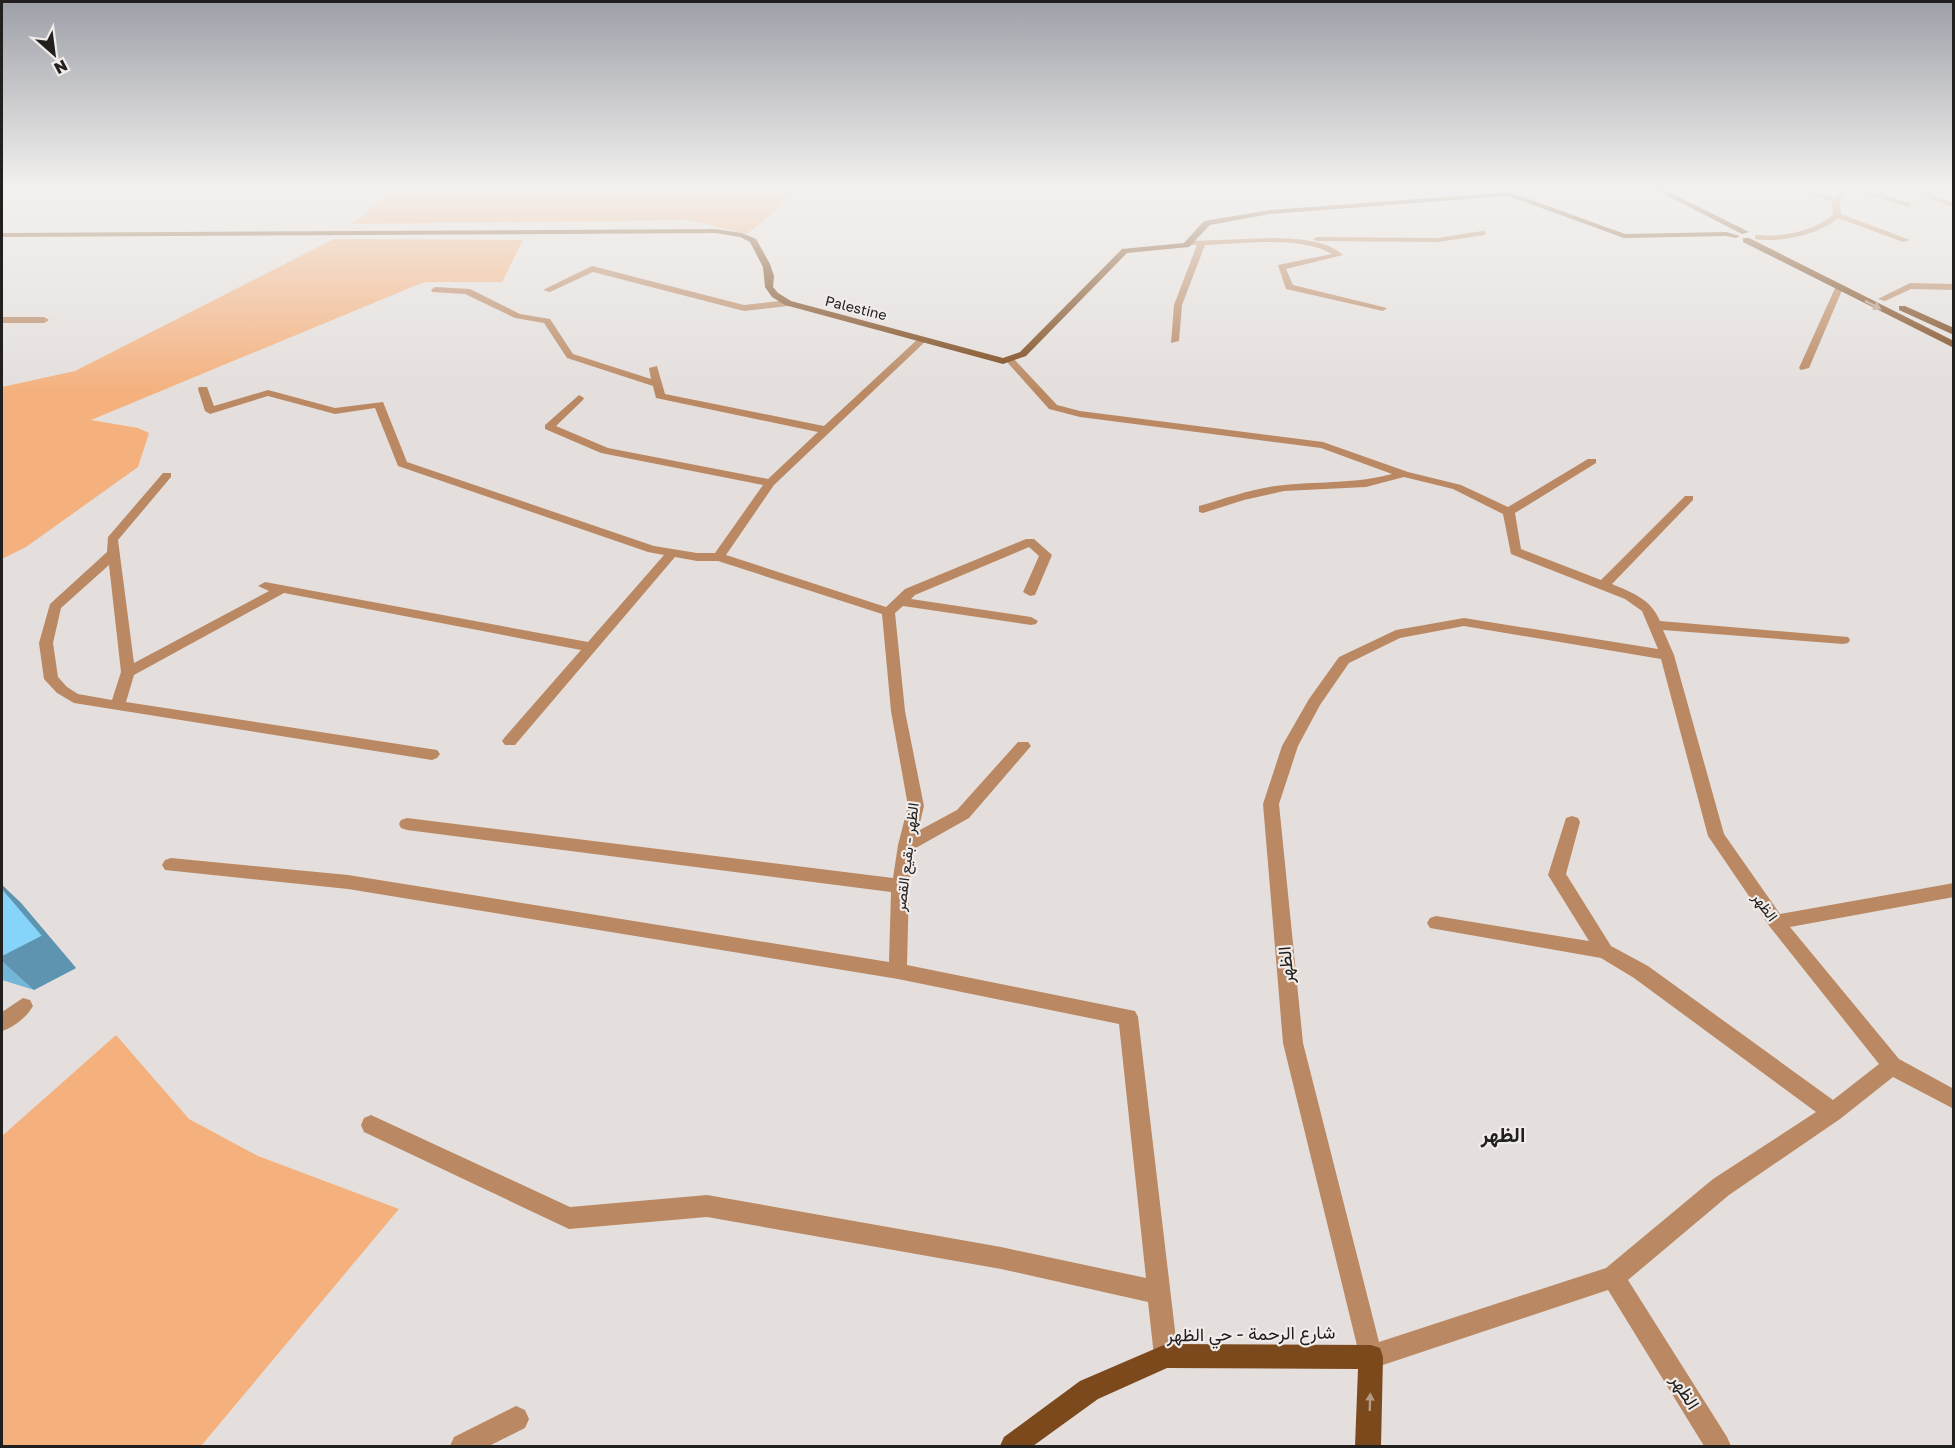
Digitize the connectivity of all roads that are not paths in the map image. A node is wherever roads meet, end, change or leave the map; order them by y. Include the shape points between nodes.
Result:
1 (762, 256) edge
2 (1120, 256) edge
3 (1197, 256) edge
4 (1336, 256) edge
5 (1777, 256) edge
6 (1794, 256) edge
7 (1953, 287) edge
8 (1839, 288) junction
9 (435, 290) dead end
10 (547, 290) dead end
11 (1882, 299) junction
12 (788, 303) junction
13 (1383, 308) dead end
14 (2, 320) edge
15 (44, 320) dead end
16 (1953, 332) edge
17 (923, 339) junction
18 (1174, 341) dead end
19 (1953, 345) edge
20 (1010, 360) junction
21 (654, 368) dead end
22 (1804, 368) dead end
23 (657, 384) junction
24 (203, 389) dead end
25 (579, 398) dead end
26 (826, 430) junction
27 (1592, 461) dead end
28 (1404, 474) junction
29 (167, 475) dead end
30 (770, 483) junction
31 (1689, 498) dead end
32 (1203, 509) dead end
33 (1509, 512) junction
34 (114, 553) junction
35 (672, 553) junction
36 (719, 557) junction
37 (265, 586) dead end
38 (1604, 586) junction
39 (282, 589) junction
40 (1030, 592) dead end
41 (894, 606) junction
42 (1031, 621) dead end
43 (1655, 625) junction
44 (1843, 640) dead end
45 (591, 646) junction
46 (1667, 655) junction
47 (128, 672) junction
48 (117, 706) junction
49 (510, 741) dead end
50 (1023, 746) dead end
51 (432, 754) dead end
52 (1572, 822) dead end
53 (407, 824) dead end
54 (906, 844) junction
55 (171, 865) dead end
56 (900, 886) junction
57 (1953, 890) edge
58 (1776, 922) junction
59 (1436, 923) dead end
60 (1605, 951) junction
61 (898, 971) junction
62 (23, 1006) dead end
63 (2, 1023) edge
64 (1892, 1066) junction
65 (1953, 1100) edge
66 (1833, 1112) junction
67 (371, 1125) dead end
68 (1613, 1277) junction
69 (1159, 1293) junction
70 (1166, 1356) junction
71 (1371, 1357) junction
72 (516, 1419) dead end
73 (463, 1446) edge
74 (1013, 1446) edge
75 (1368, 1446) edge
76 (1718, 1446) edge

1 - 12 main road via 771,279 769,287
2 - 20 main road via 1023,354
3 - 18 street via 1178,305
4 - 13 street via 1281,267 1289,286
5 - 8 main road
6 - 11 main road
7 - 11 street via 1910,286
8 -> 19 main road
8 - 22 street
9 - 23 street via 467,291 518,316 547,321 570,356
10 - 12 street via 592,269 744,308
11 - 16 main road
12 - 17 main road, Palestine
14 - 15 street
17 - 20 main road, Palestine via 998,361
17 - 26 street
20 - 28 street via 1053,407 1080,414 1323,445
21 - 23 street
23 - 26 street via 660,396
24 - 35 street via 210,411 268,393 335,411 379,404 402,464
25 - 30 street via 549,427 605,451
26 - 30 street
27 - 33 street
28 - 32 street via 1366,484 1284,488
28 - 33 street via 1457,487
29 - 34 street via 112,540
30 - 36 street
31 - 38 street
33 - 38 street, الظهر via 1515,551
34 - 47 street
34 - 48 street via 55,607 46,643 51,679 62,690 74,698
35 - 36 street
35 - 45 street
36 - 41 street
37 - 39 street
38 - 43 street, الظهر via 1630,596 1648,609
39 - 45 street
39 - 47 street
40 - 41 street via 1046,555 1030,542 910,592
41 - 42 street
41 - 54 street, الظهر - بقيع القصر via 898,711 916,806
43 - 44 street
43 - 46 street, الظهر
45 - 49 street
46 - 58 street, الظهر via 1716,836
46 - 71 street, الظهر via 1464,622 1396,634 1344,660 1290,746 1271,804 1293,1044
47 - 48 street
48 - 51 street
50 - 54 street via 963,814
52 - 60 street via 1557,875
53 - 56 street
54 - 56 street, الظهر - بقيع القصر
55 - 61 street via 348,882
56 - 61 street, الظهر - بقيع القصر
57 - 58 street
58 - 64 street, الظهر
59 - 60 street
60 - 66 street via 1641,972
61 - 69 street via 1128,1017
62 - 63 street
64 - 65 street, الظهر
64 - 66 street
66 - 68 street via 1722,1187
67 - 69 street via 569,1218 707,1206 989,1256
68 - 71 street
68 - 76 street, الظهر
69 - 70 street
70 - 71 main road, شارع الرحمة - حي الظهر
70 - 74 main road, شارع الرحمة - حي الظهر via 1089,1390
75 -> 71 main road
72 - 73 street

